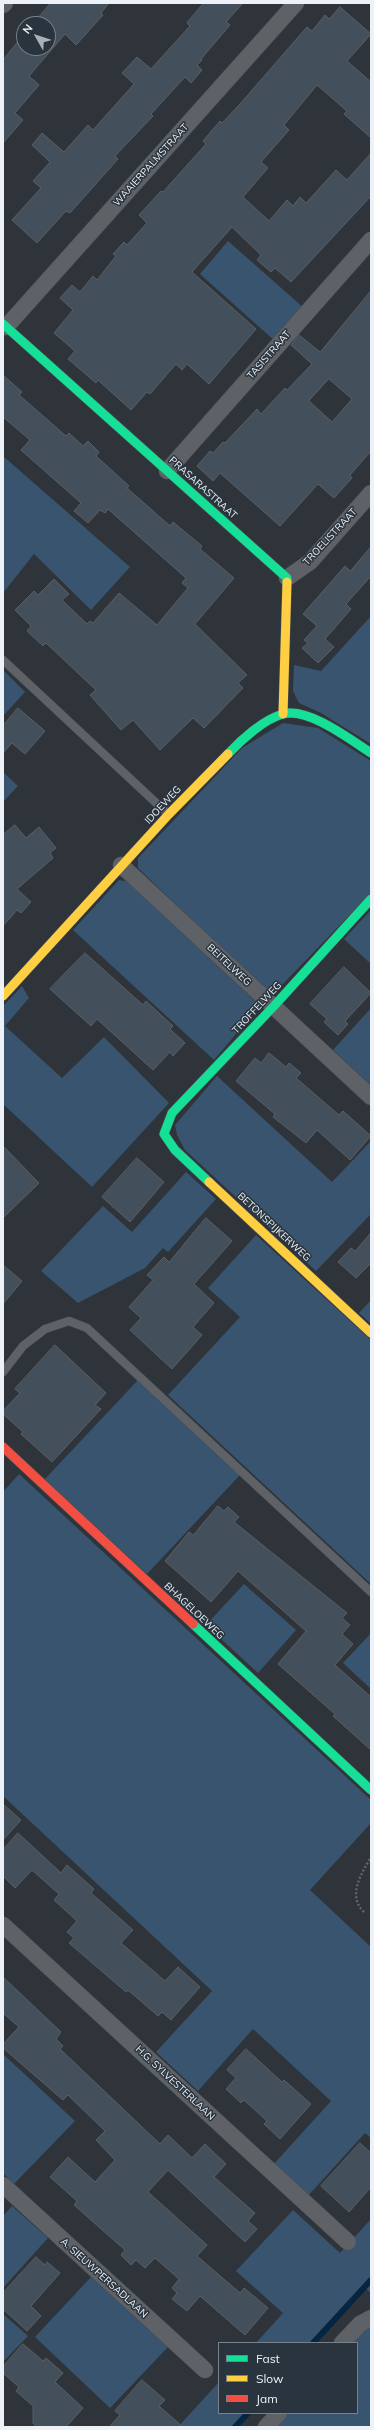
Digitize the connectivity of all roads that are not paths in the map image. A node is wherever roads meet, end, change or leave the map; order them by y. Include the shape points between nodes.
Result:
1 (296, 3) edge
2 (371, 240) edge
3 (4, 326) edge
4 (167, 471) junction
5 (371, 493) edge
6 (287, 578) junction
7 (3, 660) edge
8 (283, 714) junction
9 (371, 753) edge
10 (169, 814) junction
11 (121, 865) junction
12 (371, 899) edge
13 (3, 996) edge
14 (274, 1006) junction
15 (371, 1097) edge
16 (164, 1134) joint
17 (371, 1333) edge
18 (3, 1372) edge
19 (3, 1447) edge
20 (371, 1592) edge
21 (371, 1790) edge
22 (3, 1925) edge
23 (3, 2185) edge
24 (348, 2242) dead end
25 (371, 2318) edge
26 (343, 2342) edge
27 (205, 2370) dead end
28 (278, 2414) edge
29 (266, 2427) edge

1 - 3 street, WAAIERPALMSTRAAT
2 - 4 street, TASISTRAAT
3 - 4 street, PRASARASTRAAT
4 - 6 street, PRASARASTRAAT
5 - 6 street, TROELISTRAAT via 310,562
6 - 8 street
7 - 10 lane
8 - 9 street via 307,716 332,727
8 - 10 street, IDOEWEG via 246,735
10 - 11 street, IDOEWEG
11 - 13 street, IDOEWEG
11 - 14 street, BEITELWEG
12 - 14 street, TROFFELWEG
14 - 15 street, BEITELWEG
14 - 16 street, TROFFELWEG via 172,1113
16 - 17 street, BETONSPIJKERWEG via 175,1150
18 - 20 lane via 23,1346 45,1329 69,1321 87,1328
19 - 21 street, BHAGELOEWEG
22 - 24 street, H.G. SYLVESTERLAAN
23 - 27 street, A. SIEUWPERSADLAAN
25 - 26 street via 360,2324
28 - 29 street

